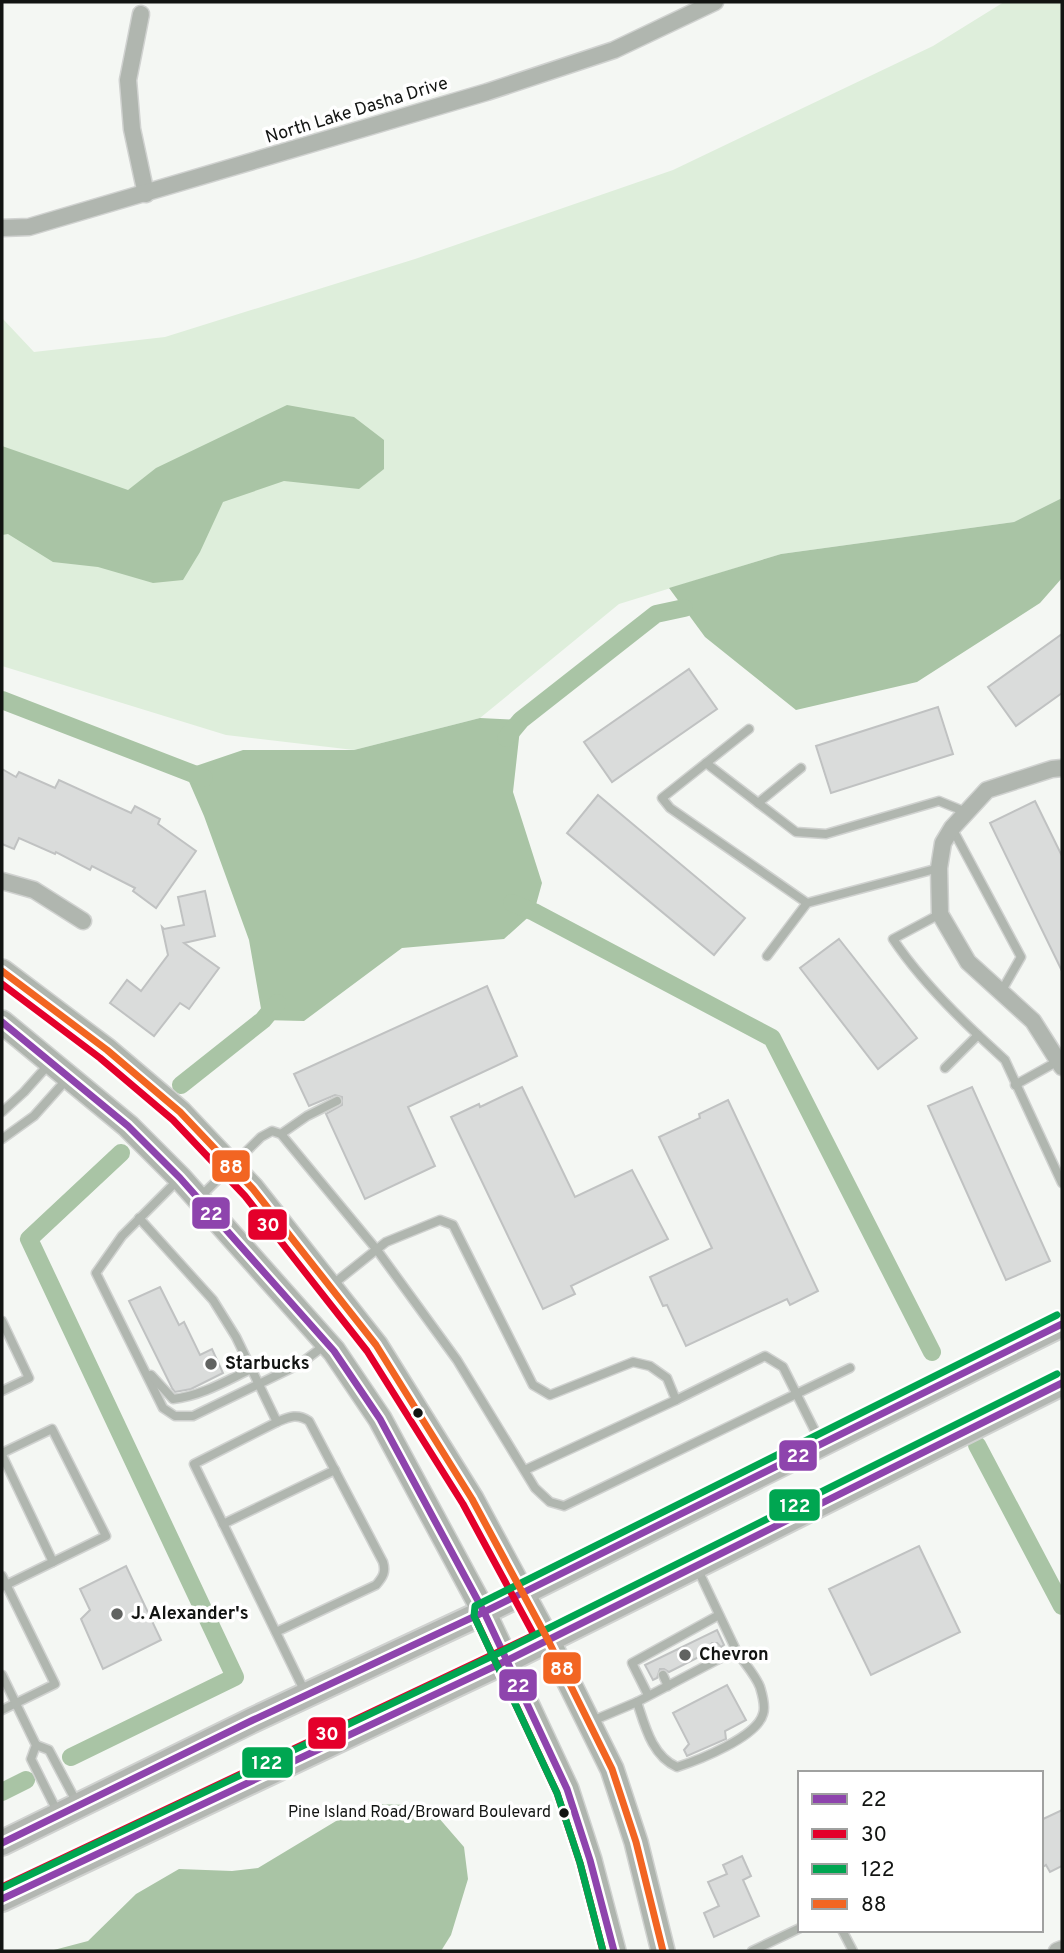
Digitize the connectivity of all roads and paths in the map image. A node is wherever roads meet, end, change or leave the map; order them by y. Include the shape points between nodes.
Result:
1 (715, 2) edge
2 (141, 13) dead end
3 (146, 194) junction
4 (2, 228) edge
5 (749, 729) dead end
6 (706, 763) junction
7 (801, 768) dead end
8 (1062, 768) edge
9 (758, 803) junction
10 (966, 812) junction
11 (952, 828) junction
12 (939, 868) junction
13 (2, 881) edge
14 (807, 903) junction
15 (940, 914) junction
16 (83, 921) dead end
17 (766, 956) dead end
18 (2, 971) edge
19 (1001, 992) junction
20 (2, 1022) edge
21 (978, 1034) junction
22 (51, 1061) junction
23 (1061, 1062) edge
24 (945, 1068) dead end
25 (69, 1077) junction
26 (1015, 1085) junction
27 (337, 1101) dead end
28 (2, 1112) edge
29 (281, 1134) junction
30 (2, 1139) edge
31 (231, 1166) junction
32 (180, 1178) junction
33 (1062, 1183) edge
34 (199, 1198) junction
35 (139, 1218) junction
36 (377, 1250) junction
37 (329, 1287) junction
38 (2, 1321) edge
39 (1062, 1324) edge
40 (327, 1343) junction
41 (142, 1365) junction
42 (850, 1368) dead end
43 (251, 1369) junction
44 (1062, 1383) edge
45 (258, 1384) junction
46 (2, 1391) edge
47 (795, 1394) junction
48 (677, 1400) junction
49 (277, 1422) junction
50 (821, 1443) junction
51 (2, 1454) edge
52 (335, 1470) junction
53 (525, 1471) junction
54 (223, 1524) junction
55 (53, 1562) junction
56 (696, 1565) junction
57 (2, 1576) edge
58 (4, 1586) edge
59 (524, 1592) junction
60 (484, 1612) junction
61 (719, 1615) junction
62 (703, 1623) junction
63 (276, 1632) junction
64 (708, 1634) dead end
65 (678, 1637) junction
66 (548, 1640) junction
67 (683, 1646) dead end
68 (715, 1649) dead end
69 (736, 1650) junction
70 (719, 1659) junction
71 (508, 1660) junction
72 (690, 1662) dead end
73 (694, 1671) junction
74 (2, 1675) edge
75 (663, 1675) dead end
76 (668, 1685) junction
77 (307, 1695) junction
78 (648, 1695) junction
79 (637, 1702) junction
80 (16, 1703) junction
81 (2, 1710) edge
82 (589, 1722) junction
83 (36, 1745) junction
84 (69, 1810) junction
85 (2, 1843) edge
86 (2, 1899) edge
87 (798, 1929) edge
88 (843, 1932) edge
89 (1062, 1949) edge
90 (614, 1951) edge
91 (663, 1951) edge
92 (752, 1951) edge
93 (853, 1951) edge
94 (1057, 1951) edge

1 - 3 street, North Lake Dasha Drive via 614,50
2 - 3 street via 128,80 132,129
3 - 4 street, North Lake Dasha Drive via 29,228
5 - 6 lane
6 - 9 lane
6 - 14 lane via 662,798
7 - 9 lane
8 - 10 street via 987,790
9 - 10 lane via 796,832 826,834 939,801
10 - 11 street
11 - 12 street via 943,843
11 - 19 lane via 1021,957
12 - 14 lane
12 - 15 street
13 - 16 street via 34,890
14 - 17 lane
15 - 19 street via 968,961
15 - 21 lane via 893,939 944,1004
18 - 31 main road via 180,1112
19 - 23 street via 1033,1021
20 - 22 main road
21 - 24 lane
21 - 26 lane via 1004,1060
22 - 25 main road
22 - 28 lane
23 - 26 lane
25 - 30 lane via 34,1116
25 - 32 main road
26 - 33 lane
27 - 29 lane
29 - 31 lane via 272,1131 261,1137
29 - 36 lane
31 - 34 lane
31 - 37 main road
32 - 34 main road
32 - 35 lane
34 - 40 main road
35 - 41 lane via 96,1273
35 - 43 lane via 213,1300
36 - 37 lane
36 - 48 lane via 440,1220 453,1225 533,1385 550,1395 633,1362 650,1366 667,1378
36 - 53 lane via 457,1360
37 - 59 main road via 376,1345
38 - 46 lane via 29,1378
39 - 50 main road
40 - 45 lane via 300,1364
40 - 60 main road via 380,1419
41 - 43 lane via 173,1399 203,1392
41 - 45 lane via 163,1408 175,1416 193,1416
42 - 47 lane
43 - 45 lane
44 - 56 main road
45 - 49 lane
47 - 48 lane via 783,1367 765,1356
47 - 50 lane
47 - 53 lane via 564,1506 550,1502
48 - 53 lane
49 - 52 lane via 292,1416 309,1421
49 - 54 lane via 194,1464
50 - 59 main road
51 - 55 lane
51 - 55 lane via 52,1429 106,1536
52 - 54 lane
52 - 63 lane via 385,1569 383,1577
54 - 63 lane
55 - 58 lane
56 - 61 lane
56 - 66 main road
57 - 58 lane
58 - 80 lane via 55,1684
59 - 60 main road
59 - 66 main road
60 - 71 main road
60 - 77 main road
61 - 62 lane
61 - 69 lane
62 - 64 lane
62 - 65 lane
63 - 77 lane
65 - 67 lane
65 - 78 lane via 652,1656 632,1663
66 - 71 main road
66 - 82 main road
68 - 70 lane
69 - 70 lane
69 - 79 lane via 757,1680 764,1714 755,1728 729,1744 677,1767 668,1763 652,1743
70 - 73 lane
71 - 86 main road
71 - 90 main road via 567,1789
72 - 73 lane
73 - 76 lane
74 - 80 lane
75 - 76 lane
76 - 78 lane
77 - 84 main road
78 - 79 lane
79 - 82 lane
80 - 81 lane
80 - 83 lane
82 - 91 main road via 616,1781 636,1842
83 - 84 lane via 49,1750
83 - 84 lane via 32,1759
84 - 85 main road
87 - 92 lane
88 - 93 lane
89 - 94 street

